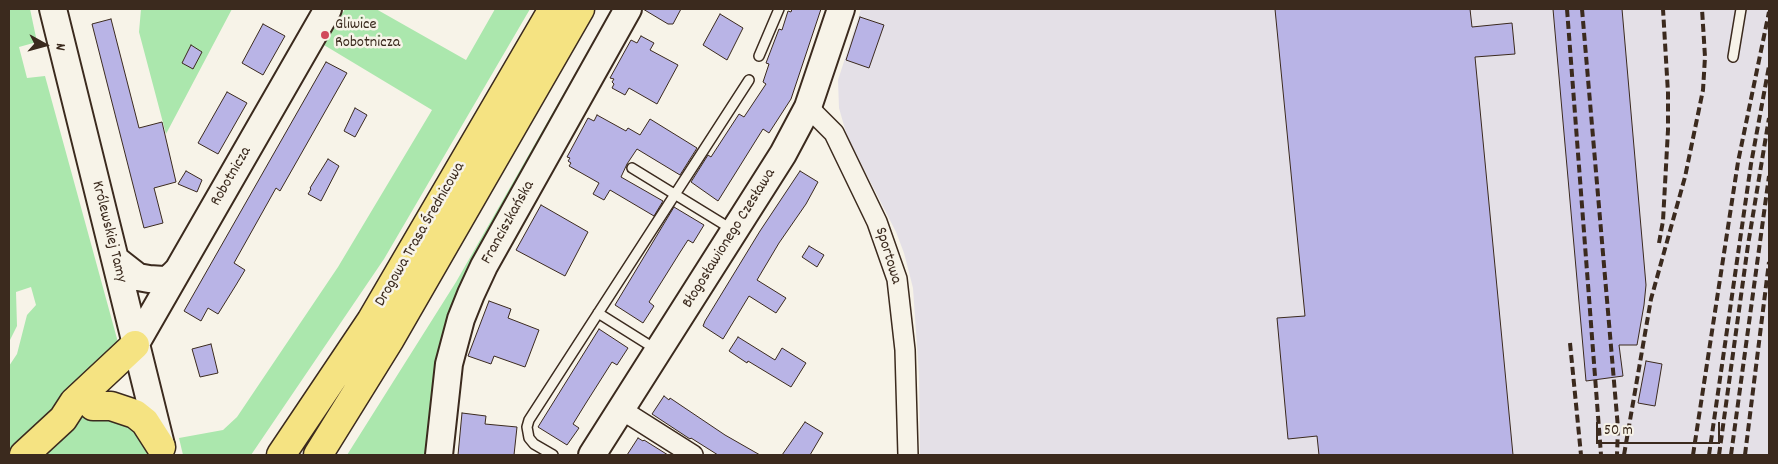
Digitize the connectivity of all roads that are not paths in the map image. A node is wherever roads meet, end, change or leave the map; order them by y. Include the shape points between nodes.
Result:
1 (53, 9) edge
2 (328, 9) edge
3 (553, 9) edge
4 (580, 9) edge
5 (628, 9) edge
6 (779, 9) edge
7 (841, 9) edge
8 (1741, 9) edge
9 (759, 56) dead end
10 (1733, 57) dead end
11 (749, 80) dead end
12 (808, 107) junction
13 (632, 168) dead end
14 (675, 195) junction
15 (735, 231) junction
16 (116, 259) junction
17 (178, 270) junction
18 (598, 313) junction
19 (135, 345) junction
20 (659, 352) junction
21 (93, 406) junction
22 (622, 410) junction
23 (63, 419) junction
24 (163, 451) edge
25 (24, 455) edge
26 (281, 455) edge
27 (318, 455) edge
28 (439, 455) edge
29 (553, 455) edge
30 (592, 455) edge
31 (693, 455) edge
32 (908, 455) edge

1 - 16 street, Królewskiej Tamy
2 - 17 street, Robotnicza
3 - 26 main road, Drogowa Trasa Średnicowa via 371,321
4 - 27 main road, Drogowa Trasa Średnicowa via 400,322
5 - 28 street, Franciszkańska via 471,294 449,364
6 - 9 lane
7 - 12 street, Błogosławionego Czesława
8 - 10 lane
11 - 14 lane
12 - 15 street, Błogosławionego Czesława via 772,174
12 - 32 street, Sportowa via 834,133 877,222 896,279 905,350
13 - 14 lane
14 - 15 lane
14 - 18 lane
15 - 20 street, Błogosławionego Czesława
16 - 17 street via 138,277 149,279 169,279
16 - 19 street, Królewskiej Tamy
17 - 19 street, Robotnicza
18 - 20 lane
18 - 29 lane via 529,420 529,438
19 - 21 main road via 122,380
19 - 23 main road via 74,402
19 - 24 street, Królewskiej Tamy
20 - 22 street, Błogosławionego Czesława
21 - 23 main road
21 - 24 main road via 111,406 136,414 145,422
22 - 30 street, Błogosławionego Czesława
22 - 31 street
23 - 25 main road

